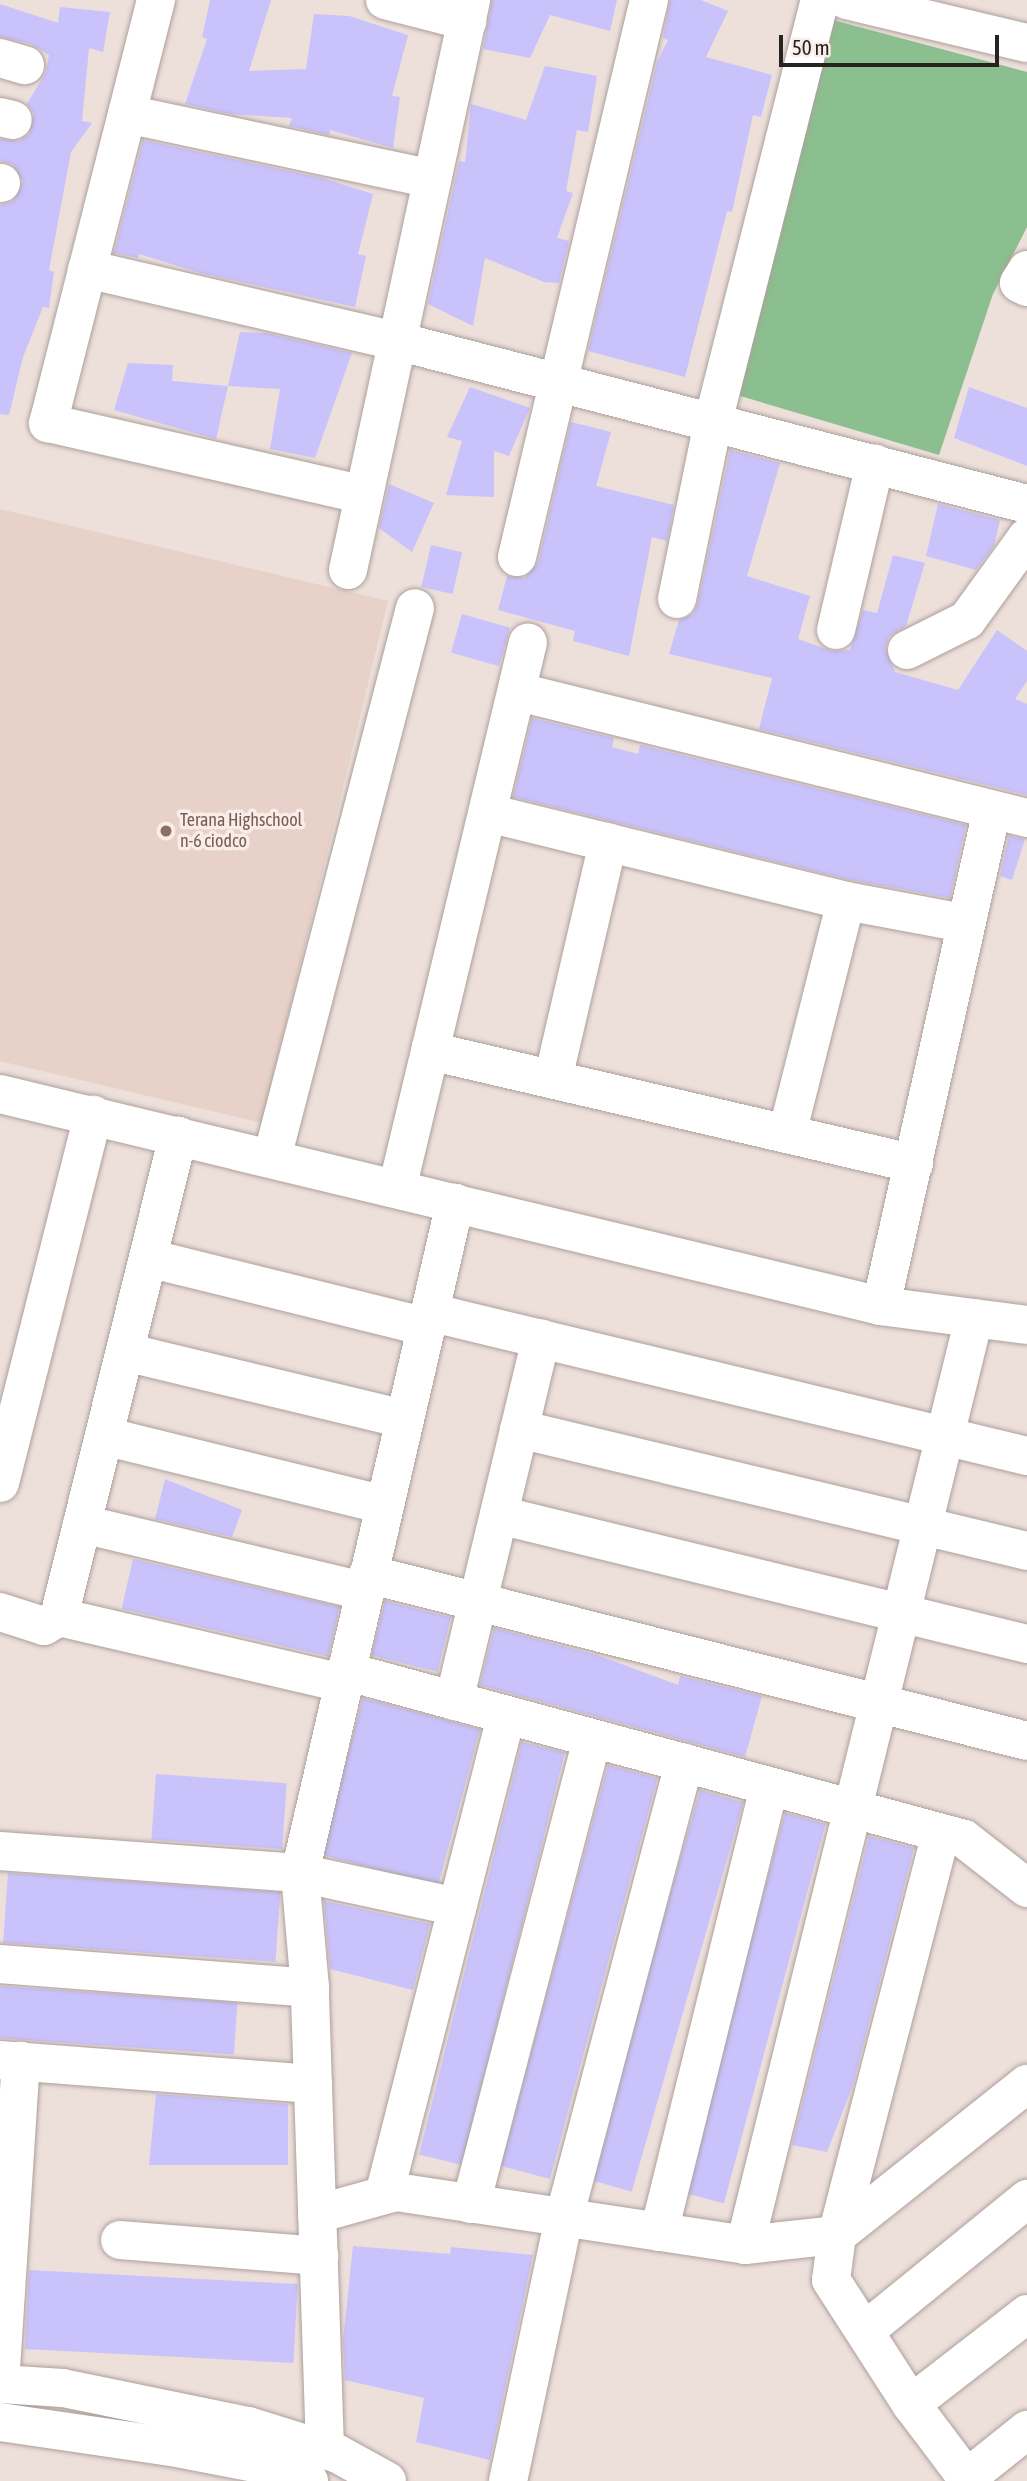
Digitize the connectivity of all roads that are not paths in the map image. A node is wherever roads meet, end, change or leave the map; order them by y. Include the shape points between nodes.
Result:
1 (156, 0) edge
2 (385, 0) edge
3 (649, 0) edge
4 (820, 0) edge
5 (846, 0) edge
6 (469, 11) edge
7 (1027, 43) edge
8 (127, 114) junction
9 (432, 179) junction
10 (87, 269) junction
11 (1027, 270) edge
12 (1027, 287) edge
13 (397, 341) junction
14 (556, 382) junction
15 (713, 422) junction
16 (875, 464) junction
17 (364, 495) junction
18 (1027, 505) edge
19 (1027, 537) edge
20 (517, 557) dead end
21 (348, 570) dead end
22 (677, 599) dead end
23 (415, 608) dead end
24 (836, 630) dead end
25 (528, 642) dead end
26 (907, 650) dead end
27 (519, 692) junction
28 (488, 813) junction
29 (1009, 814) edge
30 (608, 842) junction
31 (846, 901) junction
32 (964, 923) junction
33 (430, 1051) junction
34 (553, 1079) junction
35 (0, 1094) edge
36 (93, 1115) junction
37 (787, 1134) junction
38 (178, 1136) junction
39 (272, 1158) junction
40 (914, 1164) junction
41 (397, 1189) junction
42 (454, 1203) junction
43 (148, 1258) junction
44 (881, 1306) junction
45 (974, 1318) junction
46 (428, 1319) junction
47 (1027, 1325) edge
48 (541, 1338) junction
49 (124, 1352) junction
50 (405, 1419) junction
51 (519, 1429) junction
52 (945, 1435) junction
53 (104, 1436) junction
54 (1027, 1455) edge
55 (0, 1483) edge
56 (384, 1505) junction
57 (499, 1515) junction
58 (82, 1524) junction
59 (923, 1525) junction
60 (1027, 1551) edge
61 (366, 1582) junction
62 (478, 1601) junction
63 (0, 1612) edge
64 (901, 1615) junction
65 (59, 1617) junction
66 (1027, 1644) edge
67 (344, 1677) junction
68 (880, 1700) junction
69 (454, 1701) junction
70 (506, 1715) junction
71 (592, 1738) junction
72 (1027, 1741) edge
73 (684, 1763) junction
74 (769, 1786) junction
75 (853, 1809) junction
76 (941, 1833) junction
77 (0, 1851) edge
78 (300, 1873) junction
79 (1027, 1888) edge
80 (457, 1907) junction
81 (0, 1964) edge
82 (310, 1988) junction
83 (11, 2060) edge
84 (313, 2084) junction
85 (1027, 2084) edge
86 (8, 2139) edge
87 (384, 2195) junction
88 (1027, 2199) edge
89 (471, 2204) junction
90 (317, 2214) junction
91 (564, 2218) junction
92 (659, 2232) junction
93 (5, 2233) edge
94 (837, 2235) junction
95 (120, 2240) dead end
96 (745, 2245) junction
97 (319, 2256) junction
98 (1027, 2314) edge
99 (866, 2330) junction
100 (0, 2384) edge
101 (911, 2404) junction
102 (0, 2422) edge
103 (1027, 2430) edge
104 (317, 2465) edge
105 (968, 2479) edge
106 (387, 2481) edge
107 (508, 2481) edge

1 - 8 street
2 - 6 street
3 - 14 street
4 - 15 street
5 - 7 street
6 - 9 street
8 - 9 street
8 - 10 street
9 - 13 street
10 - 13 street
10 - 17 street via 48,424
11 - 12 street via 1019,284
13 - 14 street
13 - 17 street
14 - 15 street
14 - 20 street
15 - 16 street
15 - 22 street
16 - 18 street
16 - 24 street
17 - 21 street
19 - 26 street via 967,620
23 - 39 street
25 - 27 street
27 - 28 street
27 - 29 street
28 - 30 street
28 - 33 street
29 - 32 street
30 - 31 street
30 - 34 street
31 - 32 street
31 - 37 street
32 - 40 street
33 - 34 street
33 - 41 street
34 - 37 street
35 - 36 street
36 - 38 street
36 - 55 street
37 - 40 street
38 - 39 street
38 - 43 street
39 - 41 street
40 - 44 street
41 - 42 street
42 - 44 street
42 - 46 street
43 - 46 street
43 - 49 street
44 - 45 street
45 - 47 street
45 - 52 street
46 - 48 street
46 - 50 street
48 - 51 street
48 - 52 street
49 - 50 street
49 - 53 street
50 - 56 street
51 - 57 street
51 - 59 street
52 - 54 street
52 - 59 street
53 - 56 street
53 - 58 street
56 - 61 street
57 - 62 street
57 - 64 street
58 - 61 street
58 - 65 street
59 - 60 street
59 - 64 street
61 - 62 street
61 - 67 street
62 - 68 street
62 - 69 street
63 - 65 street via 44,1626
64 - 66 street
64 - 68 street
65 - 67 street
67 - 69 street
67 - 78 street
68 - 72 street
68 - 75 street
69 - 70 street
70 - 71 street
70 - 80 street
71 - 73 street
71 - 89 street
73 - 74 street
73 - 91 street
74 - 75 street
74 - 92 street
75 - 76 street
75 - 96 street
76 - 79 street via 964,1839
76 - 94 street
77 - 78 street
78 - 80 street
78 - 82 street
80 - 87 street
81 - 82 street
82 - 84 street
83 - 84 street
83 - 86 street
84 - 90 street
85 - 94 street
86 - 93 street
87 - 89 street via 396,2192
87 - 90 street
88 - 99 street
89 - 91 street
90 - 97 street
91 - 92 street
91 - 107 street
92 - 96 street
93 - 100 street
94 - 96 street
94 - 99 street via 831,2280
95 - 97 street
97 - 104 street
98 - 101 street
99 - 101 street
100 - 104 street via 90,2393 248,2426
101 - 105 street
102 - 104 street via 281,2468
103 - 105 street
104 - 106 street

